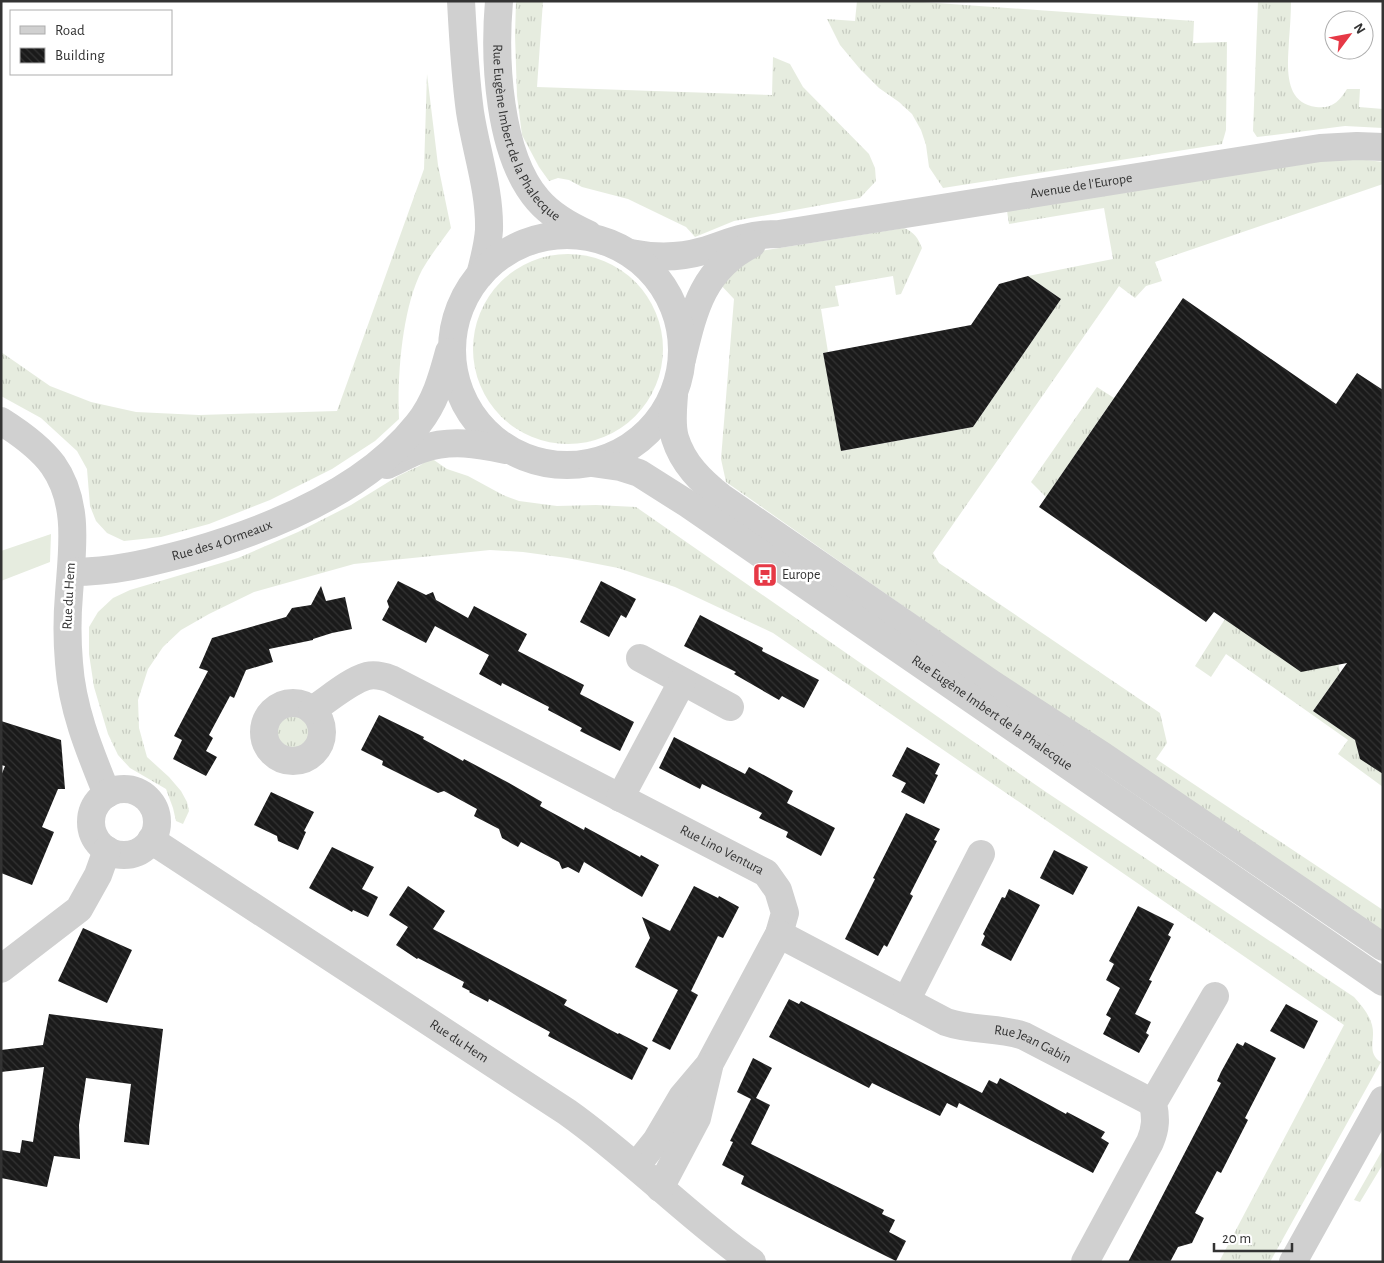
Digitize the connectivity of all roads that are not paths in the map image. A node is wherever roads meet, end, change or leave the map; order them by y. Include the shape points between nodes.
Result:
1 (461, 1) edge
2 (499, 1) edge
3 (1383, 147) edge
4 (779, 234) junction
5 (596, 238) junction
6 (630, 253) junction
7 (480, 275) junction
8 (452, 341) junction
9 (682, 359) junction
10 (674, 395) junction
11 (1, 421) edge
12 (510, 450) junction
13 (592, 463) junction
14 (362, 475) junction
15 (71, 572) junction
16 (640, 658) dead end
17 (682, 682) junction
18 (730, 707) dead end
19 (312, 710) dead end
20 (107, 794) junction
21 (620, 798) junction
22 (151, 840) junction
23 (107, 850) junction
24 (981, 854) dead end
25 (779, 934) junction
26 (1383, 947) edge
27 (1, 970) edge
28 (1383, 982) edge
29 (1215, 996) dead end
30 (906, 1001) junction
31 (709, 1065) junction
32 (1383, 1100) edge
33 (1153, 1103) junction
34 (636, 1166) junction
35 (660, 1188) junction
36 (752, 1262) edge
37 (1086, 1262) edge
38 (1293, 1262) edge

1 - 7 street via 470,113 488,209 487,250
2 - 5 street, Rue Eugène Imbert de la Phalecque via 498,66 506,128 514,159 525,182 541,203 573,227
3 - 4 street, Avenue de l'Europe via 1338,146 1293,152
4 - 6 street, Avenue de l'Europe via 742,238 680,255 648,257
4 - 9 street, Avenue de l'Europe via 738,251 722,264 700,297
5 - 6 street, Rue Eugène Imbert de la Phalecque
5 - 7 street via 562,235 527,242 501,256
6 - 9 street via 657,278 676,310 682,334
7 - 8 street via 458,312
8 - 12 street via 454,370 462,397 487,433
8 - 14 street, Rue des 4 Ormeaux via 434,400 418,424
9 - 10 street
10 - 13 street via 658,421 637,443
10 - 26 street, Rue Eugène Imbert de la Phalecque via 675,438 682,455 702,482 721,497
11 - 15 street, Rue du Hem via 43,452 61,479 71,508
12 - 13 street via 551,465
12 - 14 street, Rue des 4 Ormeaux via 462,442 441,444
13 - 28 street, Rue Eugène Imbert de la Phalecque via 639,473 688,504
14 - 15 street, Rue des 4 Ormeaux via 283,519 215,545 132,567
15 - 20 street, Rue du Hem via 67,630 71,683 80,724
16 - 17 street
17 - 18 street
17 - 21 street
19 - 21 street, Rue Lino Ventura via 358,680 378,675
20 - 22 street via 128,789 148,799 157,819
20 - 23 street via 95,806 91,822 96,838
21 - 25 street, Rue Lino Ventura via 766,873 778,890 785,913
22 - 23 street via 134,853 123,855
22 - 34 street, Rue du Hem via 567,1112
23 - 27 street via 98,875 79,908
24 - 30 street
25 - 30 street, Rue Jean Gabin
25 - 31 street, Rue Lino Ventura
29 - 33 street
30 - 33 street, Rue Jean Gabin via 959,1026 1002,1030 1024,1036
31 - 34 street, Rue Lino Ventura via 682,1097 656,1141
31 - 35 street, Rue Lino Ventura via 696,1118
32 - 38 street
33 - 37 street via 1156,1118 1150,1142
34 - 35 street, Rue du Hem
35 - 36 street, Rue du Hem

